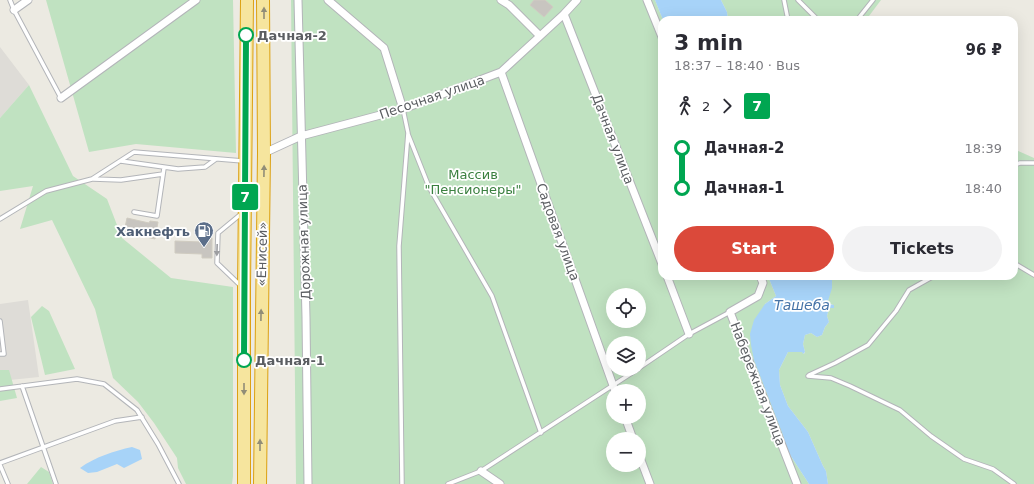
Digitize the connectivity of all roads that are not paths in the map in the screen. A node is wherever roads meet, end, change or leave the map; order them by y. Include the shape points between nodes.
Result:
1 (10, 0) edge
2 (28, 0) edge
3 (196, 0) edge
4 (247, 0) edge
5 (264, 0) edge
6 (298, 0) edge
7 (328, 0) edge
8 (501, 0) edge
9 (577, 0) edge
10 (647, 0) edge
11 (784, 0) edge
12 (798, 0) edge
13 (873, 0) edge
14 (14, 10) junction
15 (564, 14) junction
16 (787, 16) edge
17 (814, 16) edge
18 (860, 16) edge
19 (658, 27) edge
20 (540, 36) junction
21 (501, 72) junction
22 (61, 98) joint
23 (403, 109) junction
24 (408, 133) junction
25 (301, 136) junction
26 (264, 153) junction
27 (217, 159) junction
28 (120, 161) junction
29 (246, 161) junction
30 (1034, 163) edge
31 (1018, 164) edge
32 (164, 168) junction
33 (163, 174) junction
34 (92, 179) junction
35 (245, 210) junction
36 (134, 212) dead end
37 (0, 219) edge
38 (658, 254) edge
39 (1018, 265) edge
40 (1034, 275) edge
41 (669, 280) edge
42 (762, 280) edge
43 (927, 280) edge
44 (244, 289) junction
45 (730, 312) junction
46 (0, 322) edge
47 (689, 334) junction
48 (0, 354) edge
49 (646, 363) edge
50 (628, 376) edge
51 (613, 384) edge
52 (619, 384) edge
53 (22, 386) junction
54 (0, 389) edge
55 (606, 393) edge
56 (142, 417) junction
57 (541, 433) junction
58 (42, 448) junction
59 (0, 464) edge
60 (481, 471) junction
61 (645, 472) edge
62 (8, 484) edge
63 (56, 484) edge
64 (179, 484) edge
65 (244, 484) edge
66 (260, 484) edge
67 (308, 484) edge
68 (402, 484) edge
69 (448, 484) edge
70 (500, 484) edge
71 (650, 484) edge
72 (797, 484) edge
73 (1014, 484) edge

1 - 14 lane
2 - 14 street
3 - 22 street
4 - 29 highway, «Енисей»
26 -> 5 highway, «Енисей»
6 - 25 street, Дорожная улица
7 - 23 street via 384,48
8 - 20 street
9 - 15 street, Песочная улица
10 - 19 street
11 - 16 lane
12 - 17 lane
13 - 18 lane
14 - 22 lane
15 - 20 street, Песочная улица
15 - 38 street, Дачная улица
20 - 21 street, Песочная улица
21 - 23 street, Песочная улица
21 - 51 street, Садовая улица
23 - 24 lane
23 - 25 street, Песочная улица
24 - 57 lane via 429,187 492,296
24 - 68 lane via 399,246
25 - 26 street, Песочная улица
25 - 67 street, Дорожная улица
66 -> 26 highway, «Енисей»
27 - 28 lane via 134,152
27 - 29 lane
27 - 32 lane via 205,167
28 - 32 lane
28 - 34 lane
29 - 35 highway, «Енисей»
30 - 31 lane
32 - 33 lane
33 - 34 lane via 121,180
33 - 36 lane via 157,216
34 - 37 lane via 46,191
35 - 44 highway, «Енисей»
35 -> 44 lane via 218,233 216,263
39 - 40 lane
41 - 47 street
42 - 45 street, Набережная улица via 758,296
43 - 73 lane via 910,290 896,312 868,345 808,376 831,378 900,410 931,436 964,458 994,469
44 -> 65 highway, «Енисей»
45 - 47 lane
45 - 72 street, Набережная улица
46 - 48 lane via 4,354
47 - 49 lane
50 - 52 lane
53 - 54 lane
53 - 56 lane via 77,379 104,384 137,410
53 - 58 lane
55 - 57 lane
56 - 58 lane via 115,421
56 - 64 lane
57 - 60 lane
58 - 59 lane
58 - 63 lane
59 - 62 lane
60 - 69 lane
60 - 70 street
61 - 71 street

